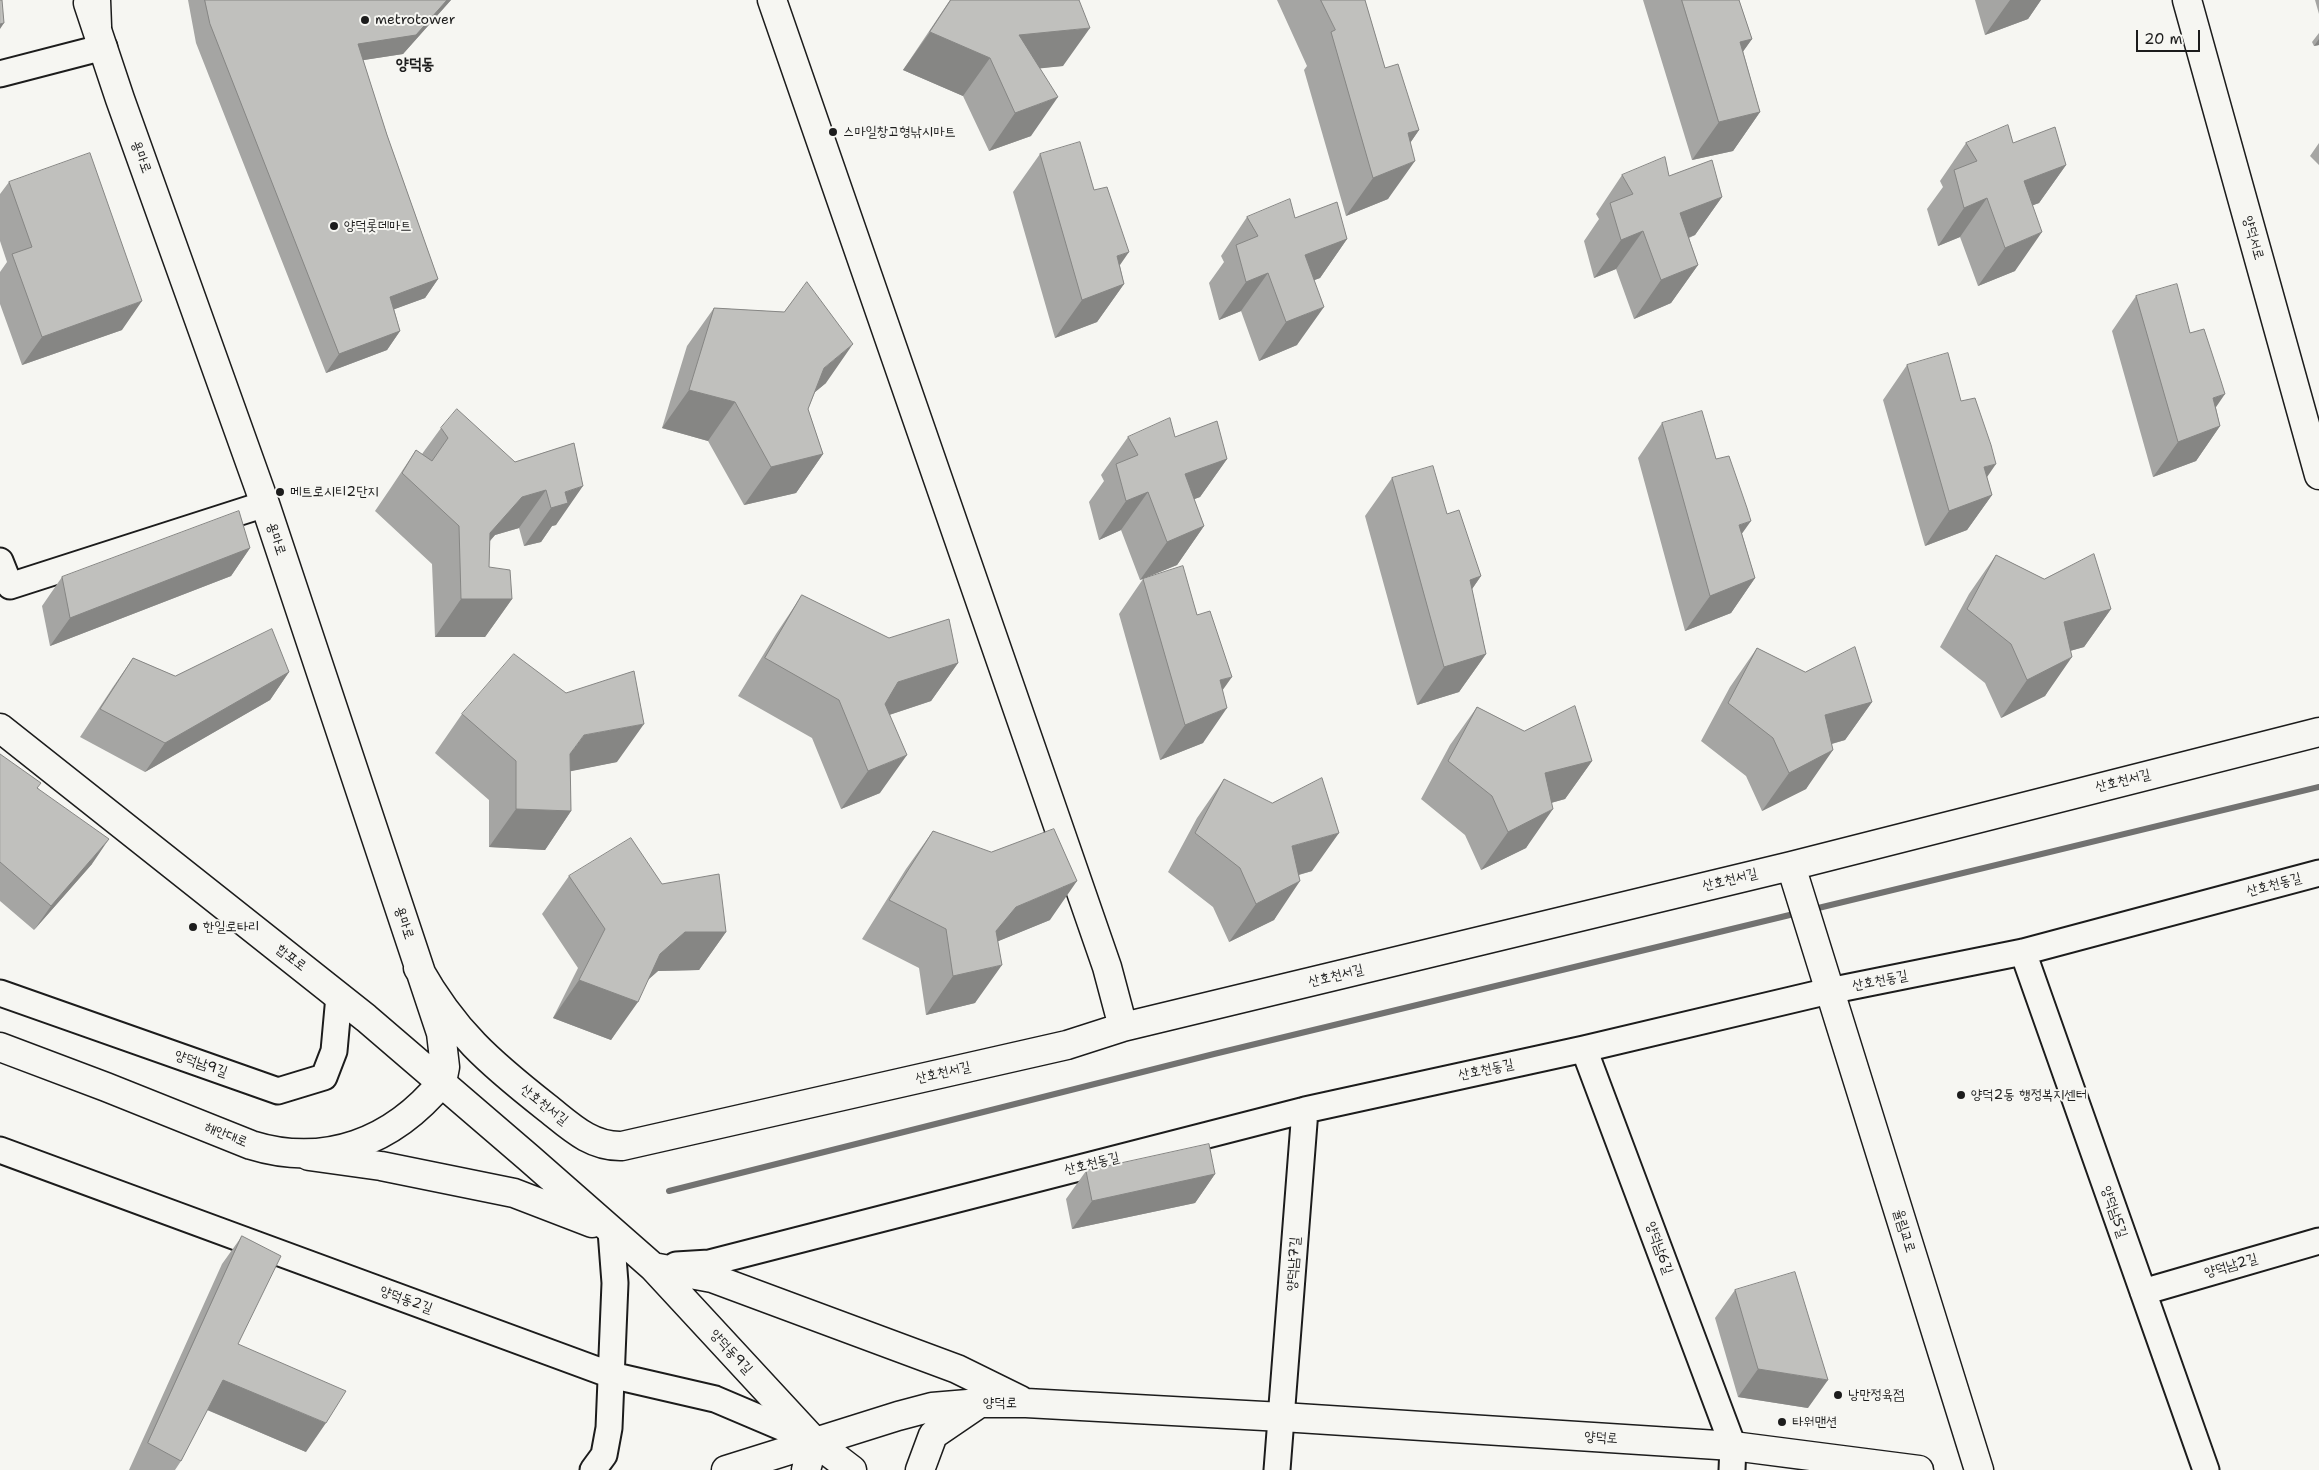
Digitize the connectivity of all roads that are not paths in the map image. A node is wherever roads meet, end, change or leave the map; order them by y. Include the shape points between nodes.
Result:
1 (87, 0) edge
2 (772, 0) edge
3 (2186, 0) edge
4 (99, 24) edge
5 (0, 74) edge
6 (2319, 475) edge
7 (265, 504) junction
8 (0, 561) edge
9 (5, 592) edge
10 (0, 728) edge
11 (2319, 732) edge
12 (1791, 866) junction
13 (2319, 873) edge
14 (2024, 952) junction
15 (418, 968) junction
16 (1829, 991) junction
17 (0, 993) edge
18 (339, 996) junction
19 (1123, 1028) junction
20 (0, 1047) edge
21 (1584, 1049) junction
22 (442, 1082) junction
23 (1305, 1110) junction
24 (0, 1150) edge
25 (296, 1154) junction
26 (605, 1226) junction
27 (2319, 1241) edge
28 (652, 1267) junction
29 (2142, 1292) junction
30 (611, 1375) junction
31 (980, 1403) junction
32 (1026, 1403) junction
33 (1282, 1418) junction
34 (814, 1442) junction
35 (1732, 1458) edge
36 (593, 1470) edge
37 (726, 1470) edge
38 (806, 1470) edge
39 (832, 1470) edge
40 (852, 1470) edge
41 (920, 1470) edge
42 (1277, 1470) edge
43 (1919, 1470) edge
44 (1979, 1470) edge
45 (2206, 1470) edge

1 - 4 main road, 용마로
2 - 19 main road via 1108,967
3 - 6 main road, 양덕서로
4 - 5 street
4 - 7 main road, 용마로 via 120,99
7 - 9 street
7 - 15 main road, 용마로
8 - 9 street
10 - 18 main road, 합포로
11 - 12 main road, 산호천서길
12 - 16 main road, 율림교로
12 - 19 main road, 산호천서길
13 - 14 street, 산호천동길
14 - 16 street, 산호천동길
14 - 29 street, 양덕남5길
15 - 19 main road, 산호천서길 via 442,1007 490,1063 583,1136 612,1146 1028,1054
15 - 22 main road, 용마로 via 444,1043 446,1067
16 - 21 street, 산호천동길
16 - 44 main road, 율림교로
17 - 18 street, 양덕남9길 via 278,1091 324,1077 334,1051
18 - 22 main road, 합포로
20 - 25 main road, 해안대로 via 251,1145
21 - 23 street, 산호천동길
21 - 35 street, 양덕남6길
22 - 25 main road, 해안대로 via 410,1113 370,1141 336,1151
22 - 26 main road, 합포로
23 - 28 street, 산호천동길 via 709,1263
23 - 33 street, 양덕남7길
24 - 30 street, 양덕동2길
25 - 26 main road via 381,1166 514,1193
26 - 28 main road, 양덕동9길
26 - 30 street via 615,1283
27 - 29 street, 양덕남2길
28 - 32 main road via 712,1278 957,1369
28 - 34 main road, 양덕동9길
29 - 45 street, 양덕남5길
30 - 34 street, 양덕동2길 via 715,1399
30 - 36 street via 609,1428 604,1455
31 - 32 main road, 양덕로
31 - 34 main road, 양덕로 via 932,1408
31 - 41 main road via 933,1435
32 - 33 main road, 양덕로
33 - 35 main road, 양덕로
33 - 42 street
34 - 37 main road, 양덕로
34 - 38 main road
34 - 39 main road
34 - 40 main road, 양덕동9길
35 - 43 main road, 양덕로

